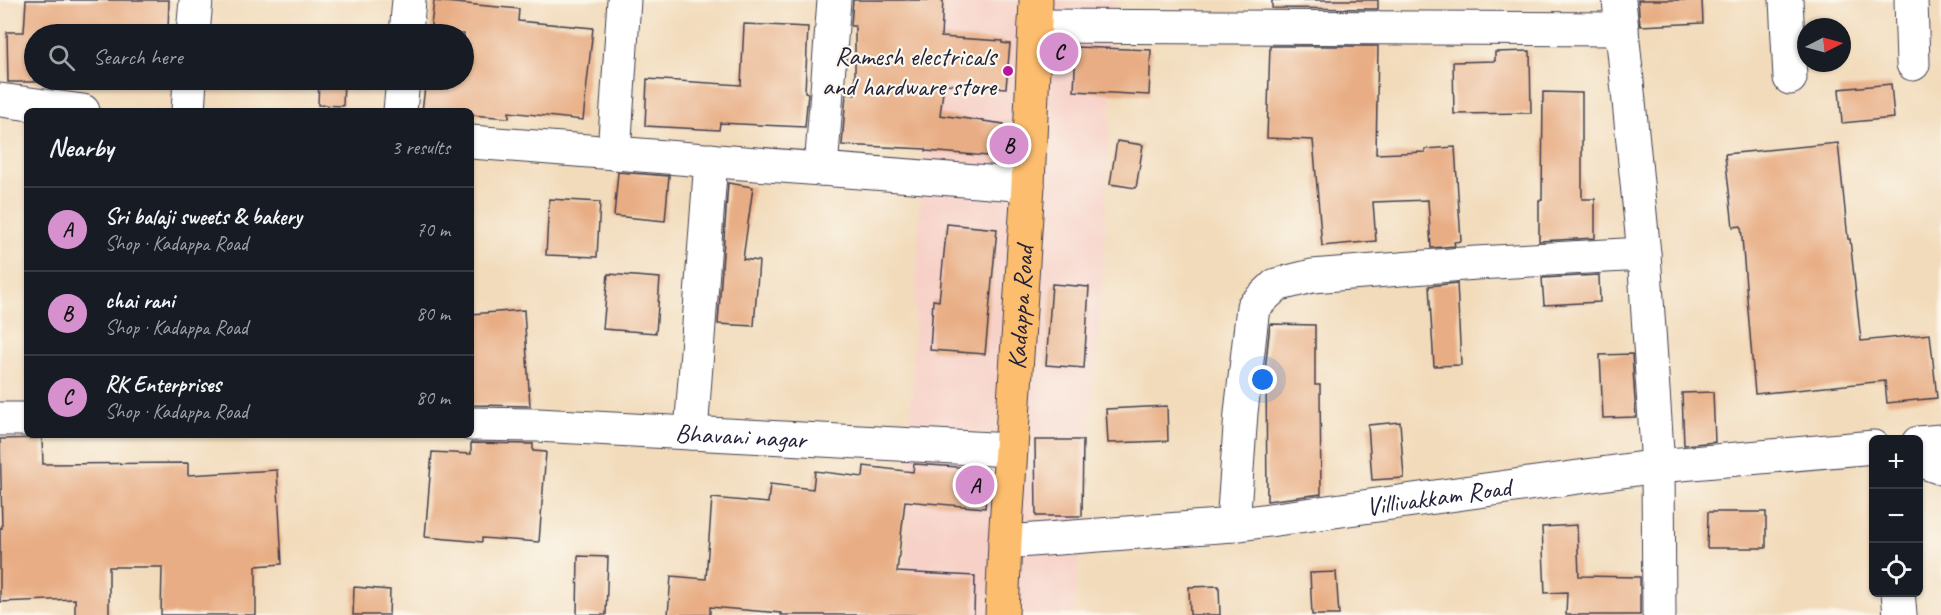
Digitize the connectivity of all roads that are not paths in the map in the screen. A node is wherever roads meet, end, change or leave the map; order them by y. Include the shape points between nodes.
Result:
1 (196, 0) edge
2 (409, 0) edge
3 (624, 0) edge
4 (834, 0) edge
5 (1786, 0) edge
6 (1911, 0) edge
7 (1036, 13) edge
8 (1620, 15) edge
9 (194, 24) edge
10 (407, 24) edge
11 (1913, 64) dead end
12 (1790, 78) dead end
13 (189, 90) edge
14 (402, 90) edge
15 (0, 100) edge
16 (52, 108) edge
17 (188, 108) edge
18 (400, 108) edge
19 (474, 142) edge
20 (614, 153) junction
21 (711, 160) junction
22 (821, 169) junction
23 (1028, 185) junction
24 (1644, 254) junction
25 (0, 419) edge
26 (24, 419) edge
27 (474, 424) edge
28 (691, 433) junction
29 (1941, 441) edge
30 (1923, 443) edge
31 (1869, 447) edge
32 (1011, 450) junction
33 (1923, 462) edge
34 (1658, 466) junction
35 (1941, 468) edge
36 (1233, 525) junction
37 (1005, 542) junction
38 (1898, 597) edge
39 (1002, 615) edge
40 (1659, 615) edge
41 (1900, 615) edge

1 - 9 street
2 - 10 street
3 - 20 street
4 - 22 street
5 - 12 street
6 - 11 street
7 - 8 street
7 - 23 main road, Kadappa Road
8 - 24 street
13 - 17 street
14 - 18 street
15 - 16 street
19 - 20 street
20 - 21 street
21 - 22 street
21 - 28 street
22 - 23 street
23 - 32 main road, Kadappa Road
24 - 34 street
24 - 36 street via 1312,276 1276,285 1253,306
25 - 26 street
27 - 28 street, Bhavani nagar
28 - 32 street, Bhavani nagar
29 - 30 street
31 - 34 street, Villivakkam Road
32 - 37 main road, Kadappa Road
33 - 35 street
34 - 36 street, Villivakkam Road
34 - 40 street
36 - 37 street, Villivakkam Road
37 - 39 main road, Kadappa Road
38 - 41 street

